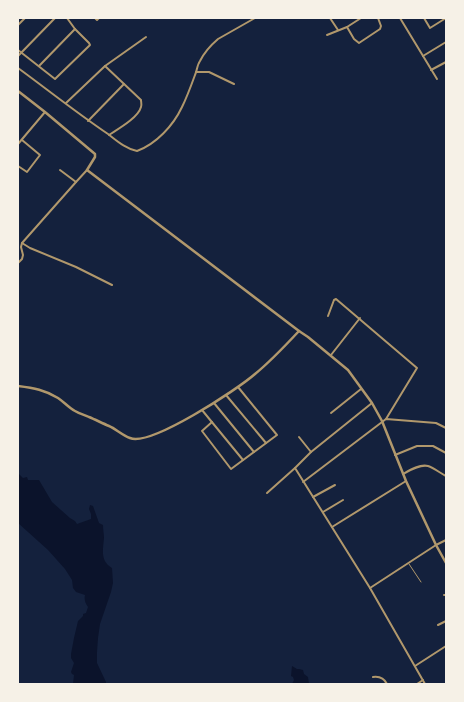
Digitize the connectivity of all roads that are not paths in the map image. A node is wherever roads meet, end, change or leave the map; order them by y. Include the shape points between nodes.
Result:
1 (25, 18) edge
2 (55, 18) edge
3 (67, 18) edge
4 (95, 18) edge
5 (99, 18) edge
6 (255, 18) edge
7 (330, 18) edge
8 (361, 18) edge
9 (378, 18) edge
10 (400, 18) edge
11 (424, 18) edge
12 (446, 18) edge
13 (18, 24) edge
14 (347, 27) junction
15 (75, 29) junction
16 (338, 30) junction
17 (327, 35) dead end
18 (146, 37) dead end
19 (446, 42) edge
20 (18, 50) edge
21 (21, 53) junction
22 (18, 56) edge
23 (423, 56) junction
24 (446, 62) edge
25 (39, 66) junction
26 (106, 66) junction
27 (18, 68) edge
28 (431, 70) junction
29 (196, 72) junction
30 (437, 80) dead end
31 (124, 84) junction
32 (234, 84) dead end
33 (18, 91) edge
34 (66, 103) junction
35 (45, 112) junction
36 (88, 121) junction
37 (109, 135) junction
38 (22, 140) junction
39 (18, 144) edge
40 (18, 166) edge
41 (60, 170) dead end
42 (87, 170) junction
43 (76, 182) junction
44 (22, 243) junction
45 (18, 263) edge
46 (112, 285) dead end
47 (328, 316) dead end
48 (360, 318) junction
49 (299, 331) junction
50 (331, 356) junction
51 (18, 386) edge
52 (238, 387) junction
53 (361, 389) junction
54 (226, 396) junction
55 (214, 403) junction
56 (372, 403) junction
57 (202, 410) junction
58 (331, 413) dead end
59 (386, 419) junction
60 (212, 422) junction
61 (382, 422) junction
62 (446, 428) edge
63 (299, 437) dead end
64 (266, 443) junction
65 (254, 452) junction
66 (311, 452) junction
67 (446, 453) edge
68 (395, 455) junction
69 (243, 460) junction
70 (295, 468) junction
71 (403, 474) junction
72 (446, 476) edge
73 (406, 481) junction
74 (303, 482) junction
75 (335, 485) dead end
76 (267, 493) dead end
77 (313, 497) junction
78 (344, 500) dead end
79 (323, 512) junction
80 (332, 527) junction
81 (446, 540) edge
82 (436, 545) junction
83 (408, 563) junction
84 (446, 563) edge
85 (421, 582) dead end
86 (370, 588) junction
87 (446, 620) edge
88 (438, 625) dead end
89 (446, 646) edge
90 (415, 666) junction
91 (373, 677) dead end
92 (423, 680) junction
93 (387, 684) edge
94 (417, 684) edge
95 (425, 684) edge

1 - 13 street
2 - 21 street
3 - 15 street
4 - 5 street
6 - 29 street via 213,43 200,60
7 - 16 street
8 - 14 street
9 - 14 street via 380,29 359,43
10 - 23 street
11 - 12 street via 430,28
14 - 16 street
15 - 25 street
15 - 25 street via 90,46 56,78
16 - 17 street
18 - 26 street
19 - 23 street
20 - 21 street
21 - 22 street
21 - 25 street
23 - 28 street
24 - 28 street
26 - 31 street
26 - 34 street
27 - 34 street
28 - 30 street
29 - 32 street via 209,72
29 - 37 street via 182,107 155,142 135,151
31 - 36 street
31 - 37 street via 141,100 142,106 138,114
33 - 35 street
34 - 36 street
35 - 38 street
35 - 42 street via 95,154
36 - 37 street
38 - 39 street
38 - 40 street via 40,155 27,172
41 - 43 street
42 - 43 street
42 - 49 street
43 - 44 street
44 - 45 street via 23,255
44 - 46 street
47 - 48 street via 335,299
48 - 50 street
48 - 59 street via 417,368
49 - 50 street
49 - 52 street via 271,360
50 - 53 street via 348,370
51 - 57 street via 50,393 79,413 136,440 169,429
52 - 54 street
52 - 64 street via 277,435
53 - 56 street
53 - 58 street
54 - 55 street
54 - 64 street
55 - 57 street
55 - 65 street
56 - 61 street
56 - 66 street
57 - 60 street
59 - 61 street
59 - 62 street via 436,423
60 - 69 street
60 - 69 street via 202,431 231,469
61 - 68 street
61 - 74 street
63 - 66 street
64 - 65 street
65 - 69 street
66 - 70 street
67 - 68 street via 433,446 417,446
68 - 71 street
70 - 74 street
70 - 76 street
71 - 72 street via 420,466 428,466
71 - 73 street
73 - 80 street
73 - 82 street
74 - 77 street
75 - 77 street
77 - 79 street
78 - 79 street
79 - 80 street
80 - 86 street
81 - 82 street
82 - 83 street
82 - 84 street
83 - 85 lane
83 - 86 street
86 - 90 street
87 - 88 street
89 - 90 street
90 - 92 street
91 - 93 street via 383,678
92 - 94 street
92 - 95 street

